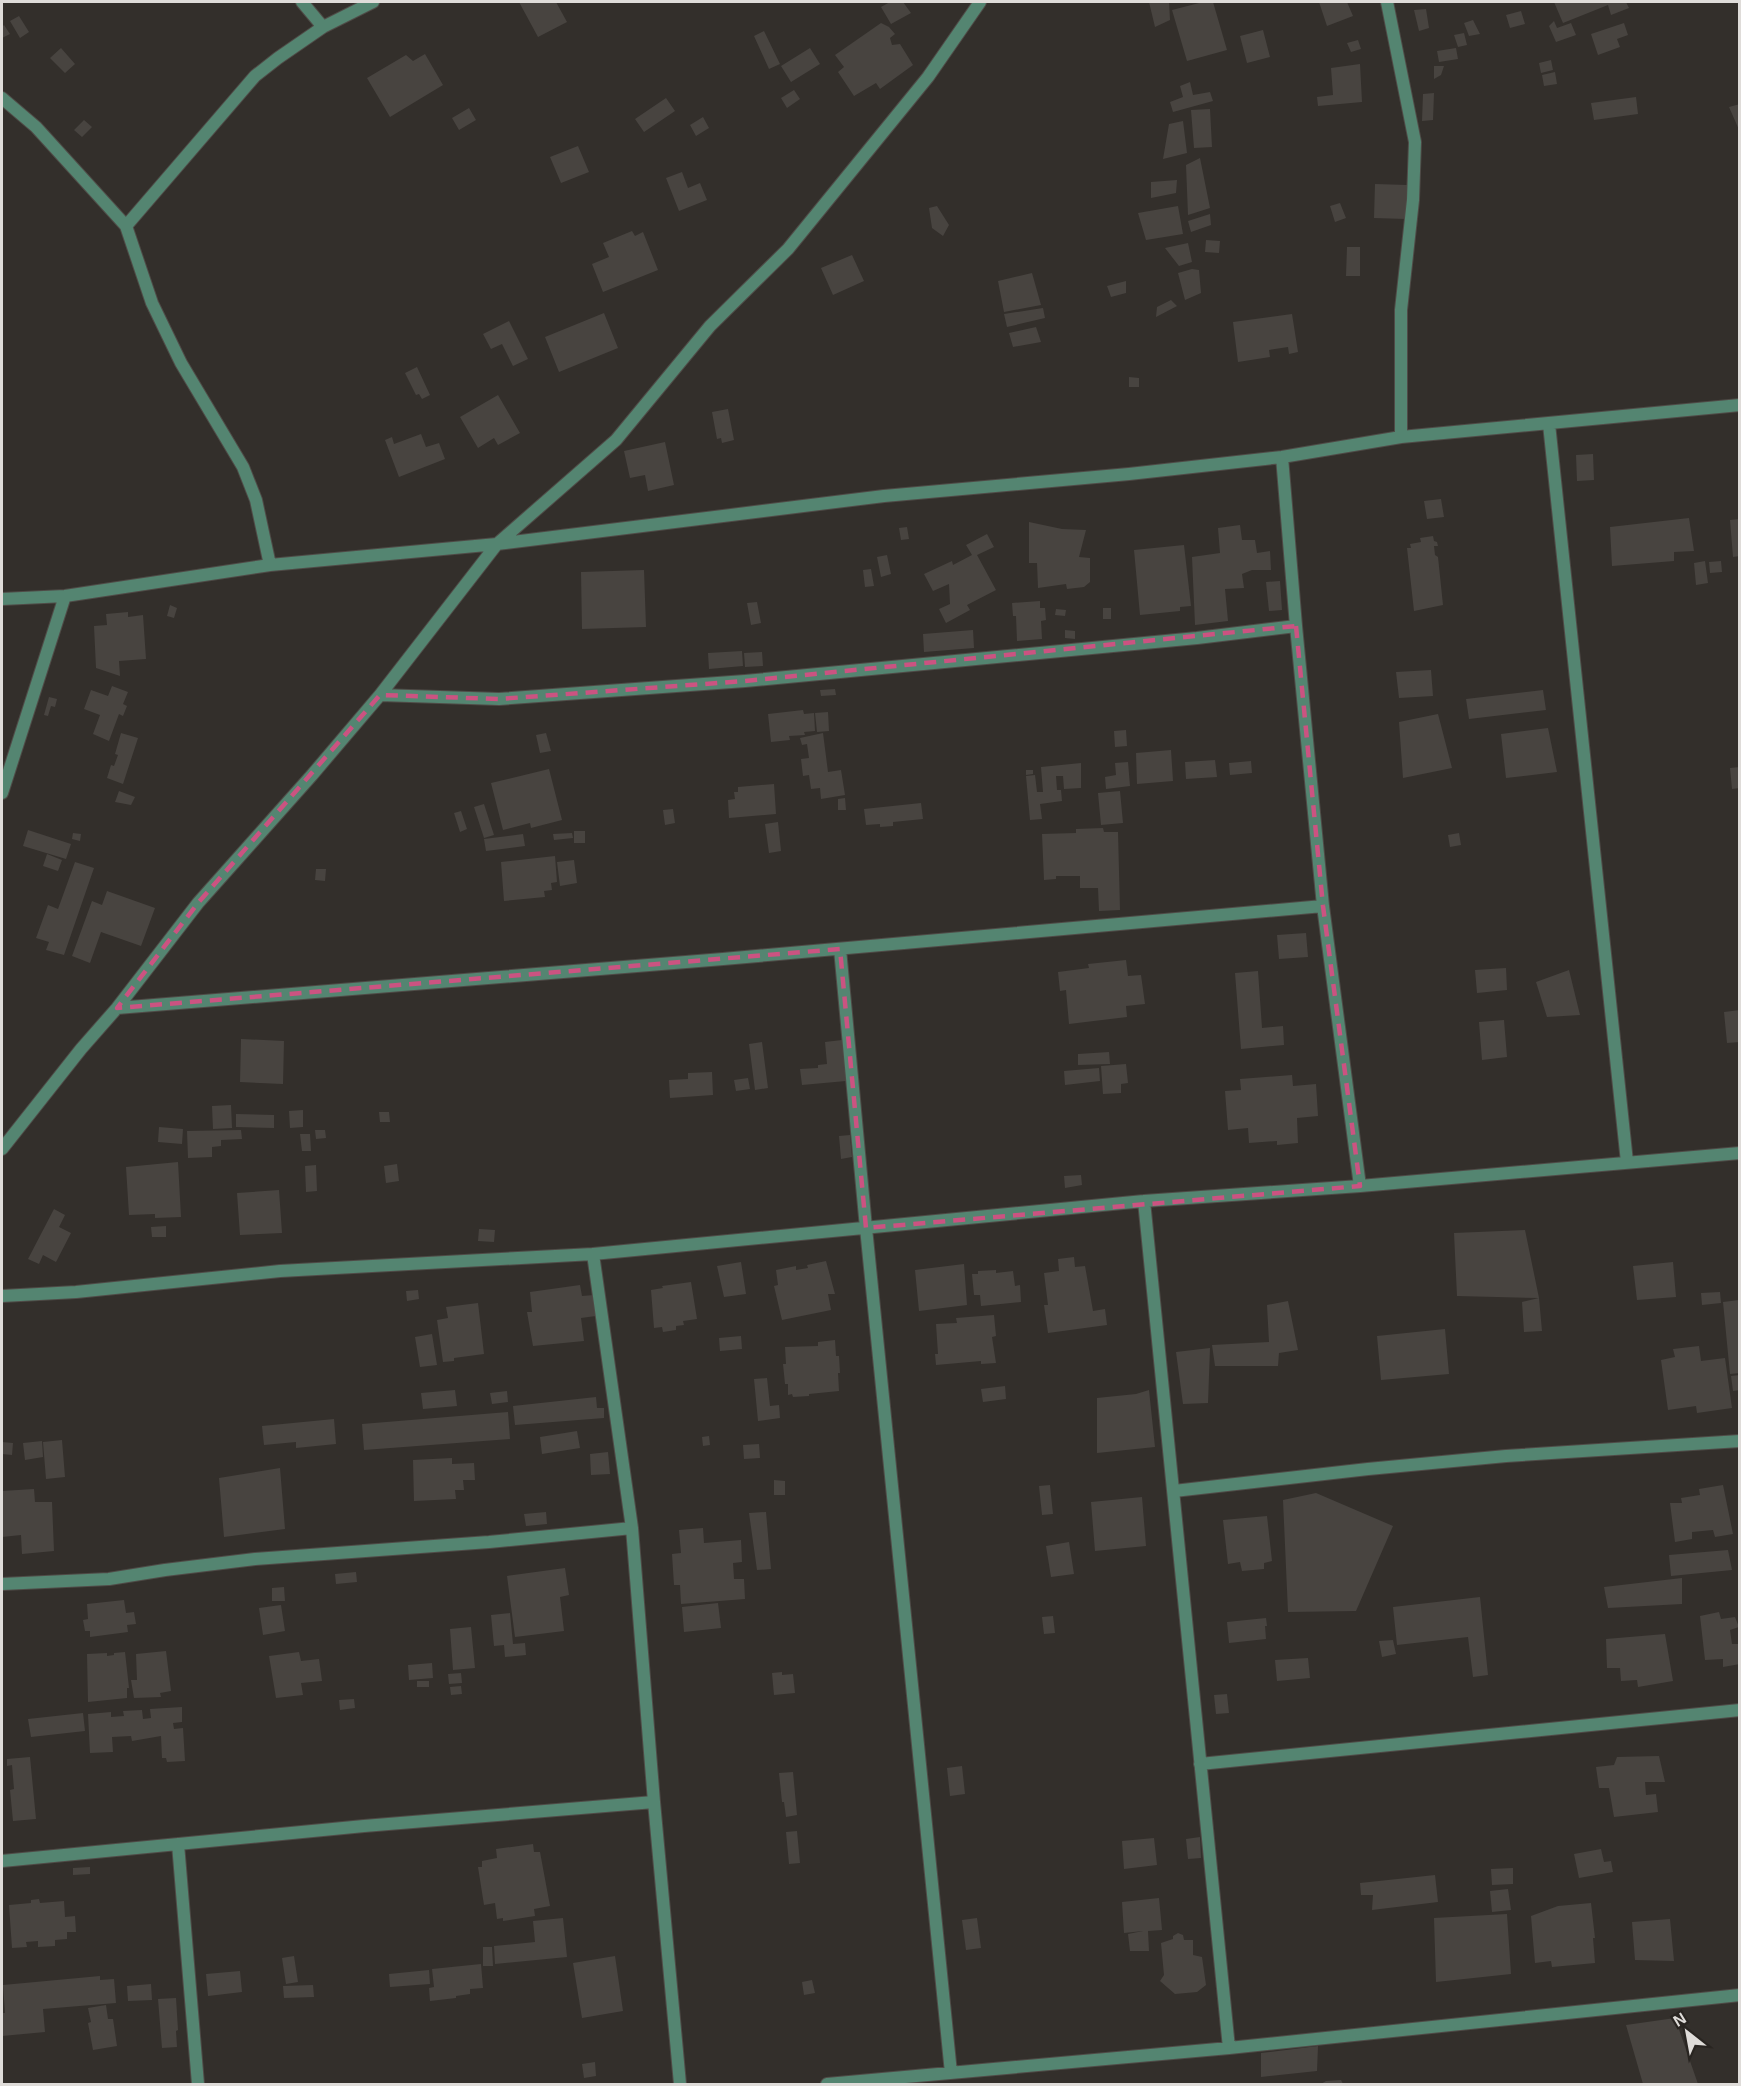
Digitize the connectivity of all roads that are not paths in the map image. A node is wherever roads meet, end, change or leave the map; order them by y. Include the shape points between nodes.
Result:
1 (302, 2) edge
2 (373, 2) edge
3 (980, 2) edge
4 (1387, 2) edge
5 (323, 27) junction
6 (2, 98) edge
7 (126, 226) junction
8 (1740, 405) edge
9 (1549, 424) junction
10 (1401, 437) junction
11 (1282, 457) junction
12 (497, 544) junction
13 (270, 565) junction
14 (65, 596) junction
15 (2, 599) edge
16 (1296, 626) junction
17 (380, 695) junction
18 (2, 793) edge
19 (1323, 906) junction
20 (840, 949) junction
21 (117, 1008) junction
22 (2, 1149) edge
23 (1740, 1154) edge
24 (1627, 1162) junction
25 (1360, 1186) junction
26 (1144, 1201) junction
27 (866, 1228) junction
28 (593, 1254) junction
29 (2, 1296) edge
30 (1740, 1441) edge
31 (1173, 1491) junction
32 (632, 1528) junction
33 (2, 1584) edge
34 (1740, 1710) edge
35 (1200, 1764) junction
36 (654, 1802) junction
37 (178, 1844) junction
38 (2, 1861) edge
39 (1740, 1995) edge
40 (1229, 2048) junction
41 (951, 2073) junction
42 (198, 2085) edge
43 (680, 2085) edge
44 (827, 2085) edge

1 - 5 street
2 - 5 street
3 - 12 street via 928,76 788,249 710,326 615,440
4 - 10 street via 1415,142 1401,310
5 - 7 street via 255,76
6 - 7 street via 36,127
7 - 13 street via 152,303 181,363 243,466 256,500
8 - 9 street
9 - 10 street
9 - 24 street
10 - 11 street
11 - 12 street via 884,496
11 - 16 street
12 - 13 street
12 - 17 street
13 - 14 street
14 - 15 street
14 - 18 street
16 - 17 street via 734,682 499,699
16 - 19 street
17 - 21 street via 198,903
19 - 20 street
19 - 25 street
20 - 21 street
20 - 27 street
21 - 22 street
23 - 24 street
24 - 25 street
25 - 26 street
26 - 27 street
26 - 31 street
27 - 28 street
27 - 41 street
28 - 29 street via 280,1271
28 - 32 street
30 - 31 street via 1506,1456
31 - 35 street
32 - 33 street via 255,1559 110,1579
32 - 36 street
34 - 35 street
35 - 40 street
36 - 37 street
36 - 43 street
37 - 38 street
37 - 42 street
39 - 40 street
40 - 41 street
41 - 44 street

